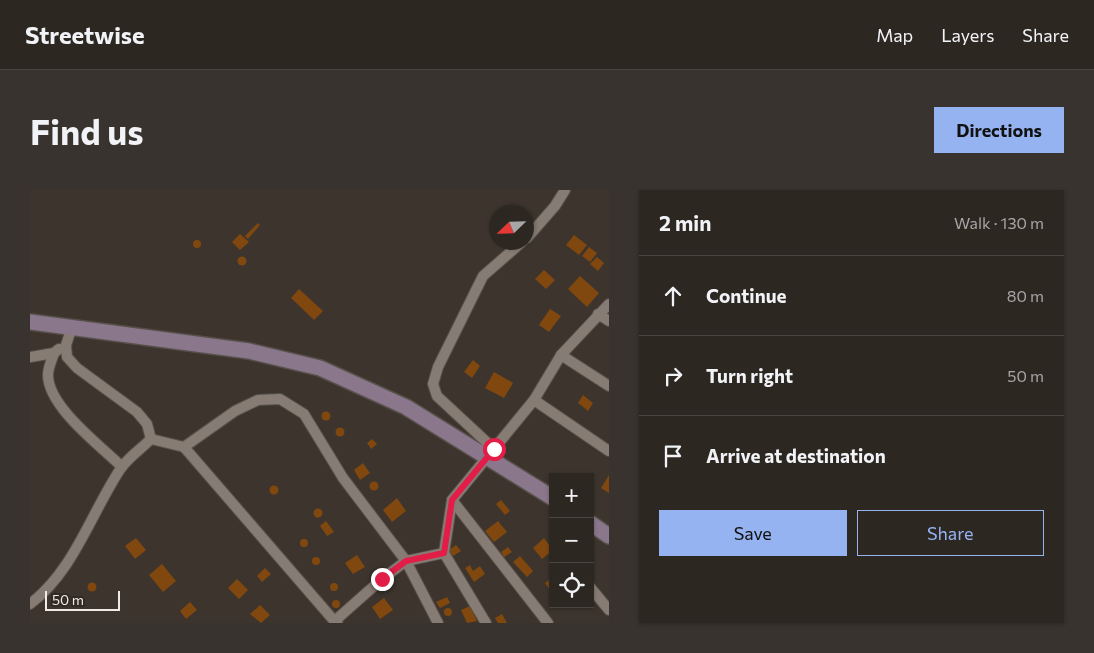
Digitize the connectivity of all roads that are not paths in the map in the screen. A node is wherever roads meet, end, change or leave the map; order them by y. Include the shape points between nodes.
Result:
1 (565, 190) edge
2 (534, 229) edge
3 (513, 250) edge
4 (609, 304) edge
5 (598, 314) junction
6 (609, 321) edge
7 (30, 322) edge
8 (72, 327) junction
9 (66, 345) junction
10 (54, 352) junction
11 (561, 355) junction
12 (30, 357) edge
13 (609, 386) edge
14 (534, 400) junction
15 (151, 439) junction
16 (184, 447) junction
17 (609, 451) edge
18 (491, 453) junction
19 (122, 468) junction
20 (549, 495) edge
21 (452, 500) junction
22 (594, 526) edge
23 (609, 536) edge
24 (444, 553) junction
25 (406, 561) junction
26 (594, 592) edge
27 (30, 604) edge
28 (609, 610) edge
29 (337, 623) edge
30 (438, 623) edge
31 (486, 623) edge
32 (548, 623) edge

1 - 2 street
3 - 18 street via 484,276 438,367 433,384 437,396
4 - 5 street
5 - 6 street
5 - 11 street
7 - 8 street
8 - 9 street
8 - 18 street via 249,351 312,365 406,407
9 - 10 street
9 - 15 street via 67,357 78,368 137,412 147,424
10 - 12 street
10 - 19 street via 48,375 58,404
11 - 13 street
11 - 14 street
14 - 17 street
14 - 18 street
15 - 16 street
15 - 19 street
16 - 25 street via 235,411 258,400 280,399 304,414 343,478
16 - 29 street
18 - 20 street
18 - 21 street
19 - 27 street via 66,564 44,594
21 - 24 street
21 - 32 street
22 - 23 street
24 - 25 street
24 - 31 street
25 - 29 street via 338,618
25 - 30 street
26 - 28 street

